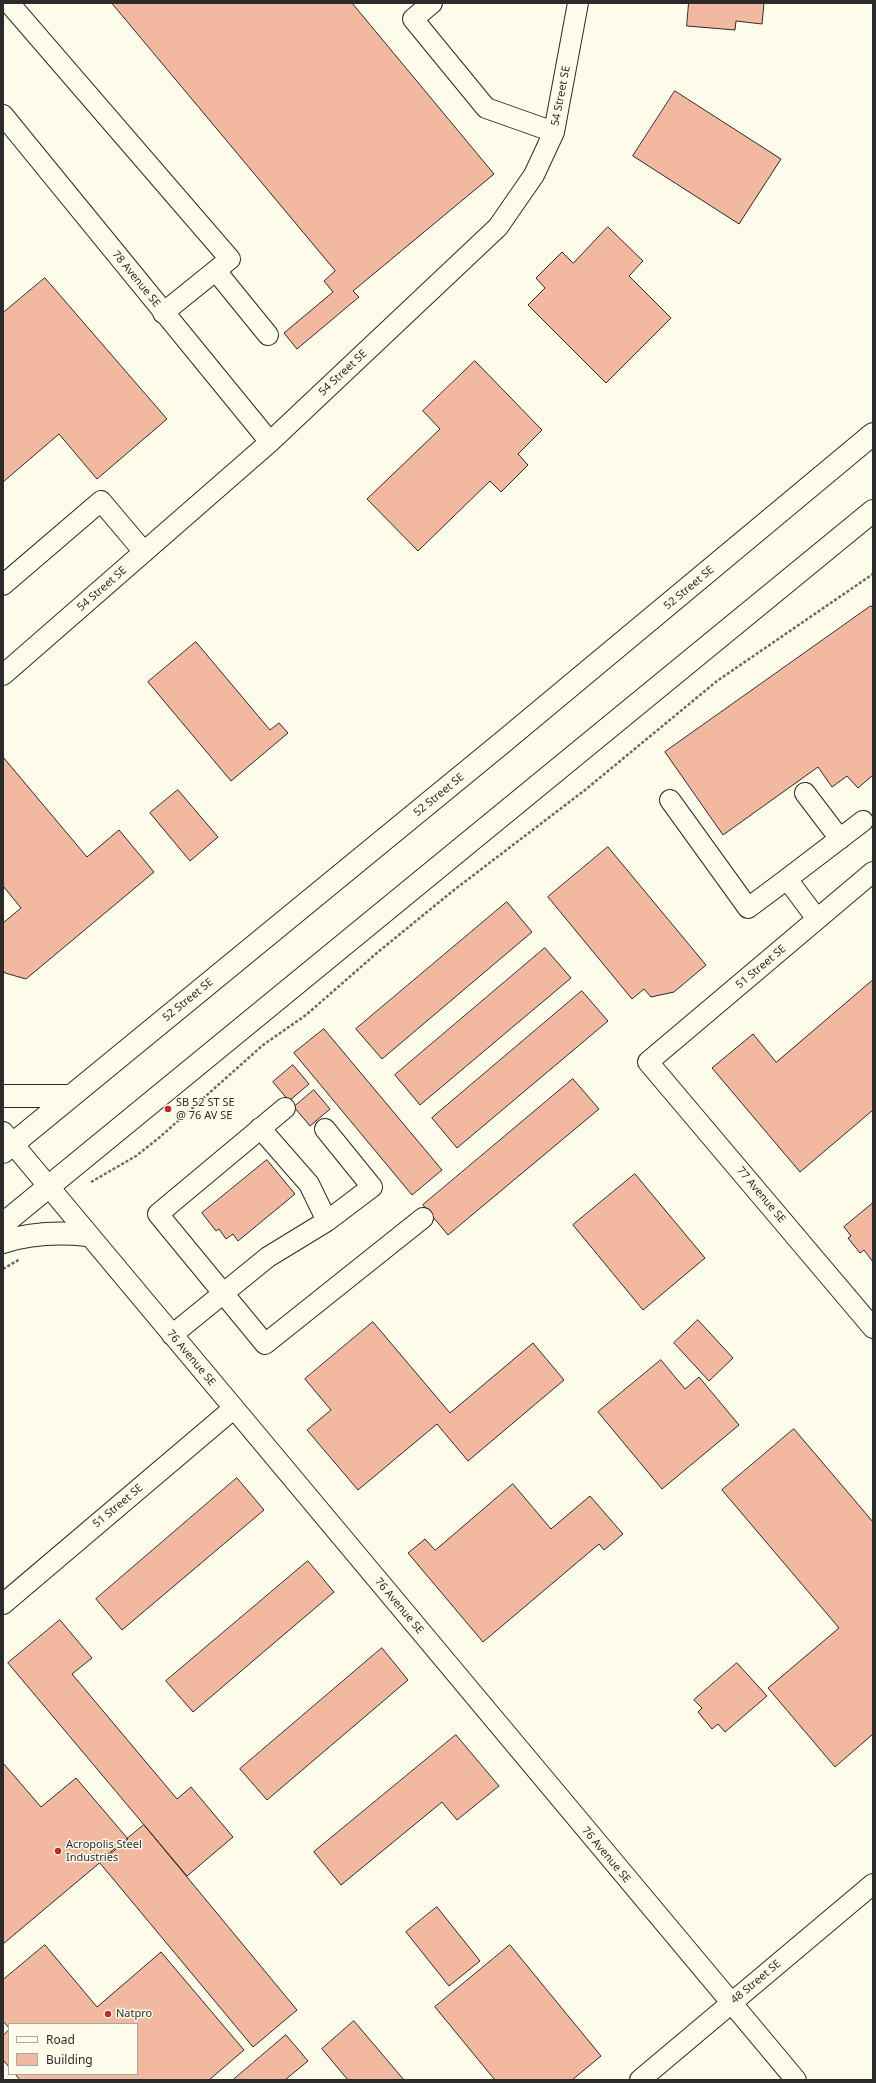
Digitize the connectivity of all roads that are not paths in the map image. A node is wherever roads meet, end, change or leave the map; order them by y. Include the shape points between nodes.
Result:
1 (9, 3) edge
2 (432, 3) edge
3 (578, 3) edge
4 (3, 115) edge
5 (554, 132) junction
6 (216, 271) junction
7 (163, 313) junction
8 (268, 335) dead end
9 (873, 434) edge
10 (270, 442) junction
11 (873, 511) edge
12 (144, 552) junction
13 (3, 585) edge
14 (3, 675) edge
15 (805, 793) dead end
16 (670, 800) dead end
17 (863, 821) dead end
18 (840, 839) junction
19 (873, 872) edge
20 (787, 879) junction
21 (818, 919) junction
22 (648, 1062) joint
23 (3, 1096) edge
24 (70, 1096) junction
25 (285, 1108) dead end
26 (260, 1128) junction
27 (325, 1129) dead end
28 (6, 1143) edge
29 (47, 1186) junction
30 (423, 1218) dead end
31 (327, 1221) junction
32 (3, 1224) edge
33 (87, 1235) junction
34 (3, 1242) edge
35 (223, 1293) junction
36 (873, 1328) edge
37 (172, 1335) junction
38 (234, 1408) junction
39 (3, 1604) edge
40 (873, 1884) edge
41 (730, 2004) junction
42 (640, 2080) edge
43 (796, 2080) edge

1 - 6 street via 230,259
2 - 5 street via 413,19 486,108
3 - 5 street, 54 Street SE
4 - 7 street, 78 Avenue SE
5 - 10 street, 54 Street SE via 534,175 498,227
6 - 7 street
6 - 8 street
7 - 10 street, 78 Avenue SE
9 - 24 main road, 52 Street SE via 491,752
10 - 12 street, 54 Street SE
11 - 29 main road
12 - 13 street via 101,501
12 - 14 street, 54 Street SE
15 - 18 street
16 - 20 street via 748,908
17 - 18 street
18 - 20 street
19 - 21 street, 51 Street SE
20 - 21 street
21 - 22 street, 51 Street SE
22 - 36 street, 77 Avenue SE
23 - 24 main road
24 - 28 main road, 52 Street SE
25 - 26 street
26 - 31 street via 309,1184
26 - 35 street via 158,1214
27 - 31 street via 372,1187
28 - 29 street, 76 Avenue SE
29 - 32 main road
29 - 33 street, 76 Avenue SE
30 - 35 street via 265,1344
31 - 35 street via 268,1257
33 - 34 main road via 44,1233
33 - 37 street, 76 Avenue SE
35 - 37 street
37 - 38 street, 76 Avenue SE
38 - 39 street, 51 Street SE
38 - 41 street, 76 Avenue SE
40 - 41 street, 48 Street SE
41 - 42 street, 48 Street SE
41 - 43 street, 76 Avenue SE

